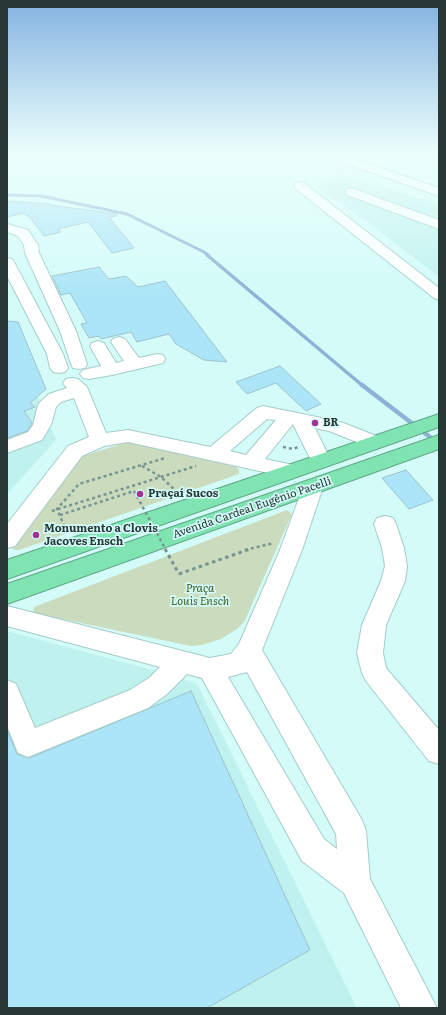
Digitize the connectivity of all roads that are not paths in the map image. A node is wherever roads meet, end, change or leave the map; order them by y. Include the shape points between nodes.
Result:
1 (317, 199) edge
2 (371, 199) edge
3 (439, 225) edge
4 (7, 228) edge
5 (7, 262) edge
6 (439, 295) edge
7 (68, 331) junction
8 (47, 338) junction
9 (119, 342) dead end
10 (98, 346) dead end
11 (158, 359) dead end
12 (135, 364) junction
13 (59, 368) junction
14 (84, 369) junction
15 (112, 370) junction
16 (76, 386) junction
17 (294, 419) junction
18 (439, 420) edge
19 (100, 440) junction
20 (372, 442) junction
21 (434, 444) edge
22 (7, 447) edge
23 (317, 452) junction
24 (219, 455) junction
25 (251, 462) junction
26 (291, 471) junction
27 (313, 487) junction
28 (385, 524) dead end
29 (7, 540) edge
30 (7, 570) edge
31 (7, 594) edge
32 (9, 619) edge
33 (249, 651) junction
34 (183, 662) junction
35 (210, 669) junction
36 (7, 692) edge
37 (439, 752) edge
38 (354, 882) junction
39 (420, 1008) edge

1 - 6 street
2 - 3 street
4 - 7 street via 22,233 31,245 32,253
5 - 8 street
7 - 8 street
7 - 14 street
8 - 13 street
9 - 12 street
10 - 15 street
11 - 12 street
12 - 15 street
13 - 14 street via 65,365
13 - 16 street via 56,377
14 - 15 street
14 - 16 street via 86,378
16 - 19 street
16 - 22 street via 47,405 42,425 35,436
17 - 20 street via 334,426
17 - 23 street
17 - 24 street via 263,412
17 - 25 street via 267,442
18 - 20 highway, Avenida Cardeal Eugênio Pacelli
19 - 24 street via 128,436
19 - 29 street via 75,451
20 - 23 highway, Avenida Cardeal Eugênio Pacelli
21 - 27 highway, Avenida Cardeal Eugênio Pacelli
23 - 26 highway, Avenida Cardeal Eugênio Pacelli
24 - 25 street
25 - 26 street
26 - 30 highway, Avenida Cardeal Eugênio Pacelli
27 - 31 highway, Avenida Cardeal Eugênio Pacelli
27 - 33 street via 296,537
28 - 37 street via 396,566 393,581 374,625 370,653 375,673
32 - 34 street
33 - 35 street via 238,664
33 - 38 street via 351,831
34 - 35 street
34 - 36 street via 158,686 138,699 28,744
35 - 38 street via 313,850
38 - 39 street

